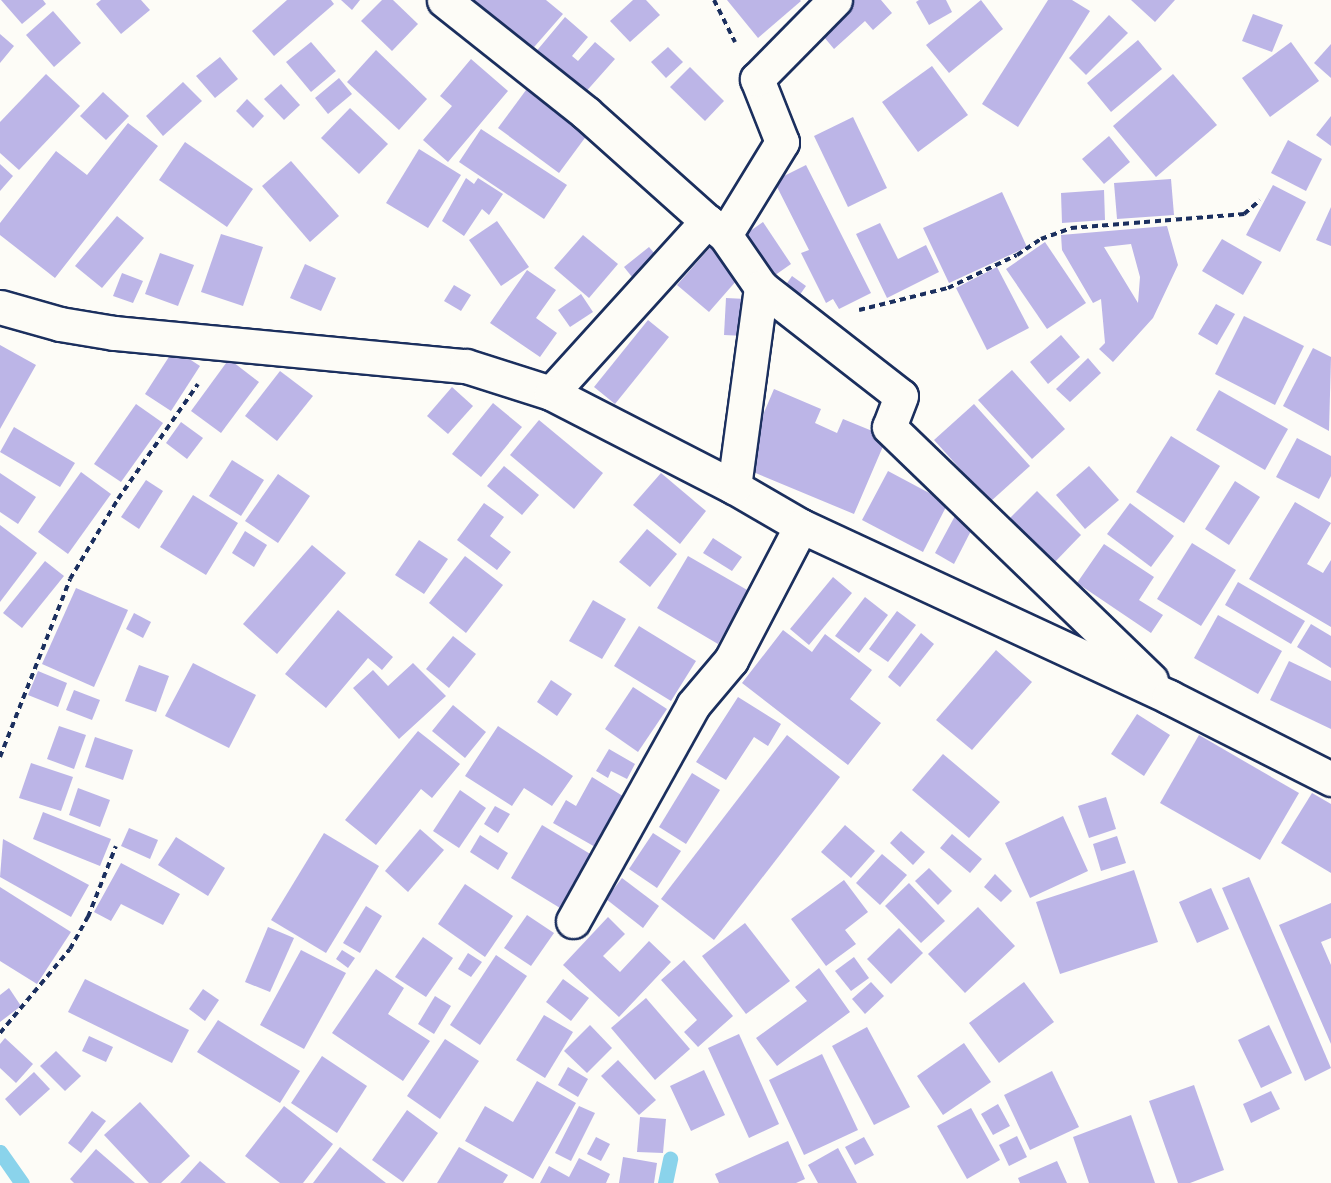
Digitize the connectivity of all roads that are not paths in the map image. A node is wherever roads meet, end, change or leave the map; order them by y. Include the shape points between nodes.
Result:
1 (444, 0) edge
2 (835, 0) edge
3 (716, 228) junction
4 (761, 287) junction
5 (0, 307) edge
6 (551, 393) junction
7 (734, 487) junction
8 (801, 526) junction
9 (1169, 697) junction
10 (1331, 779) edge
11 (573, 921) dead end

1 - 3 street via 586,113
2 - 3 street via 757,79 782,142
3 - 4 street
3 - 6 street
4 - 7 street
4 - 9 street via 901,396 890,427
5 - 6 street via 103,331 466,366
6 - 7 street
7 - 8 street
8 - 9 street
8 - 11 street via 731,660 693,705
9 - 10 street

